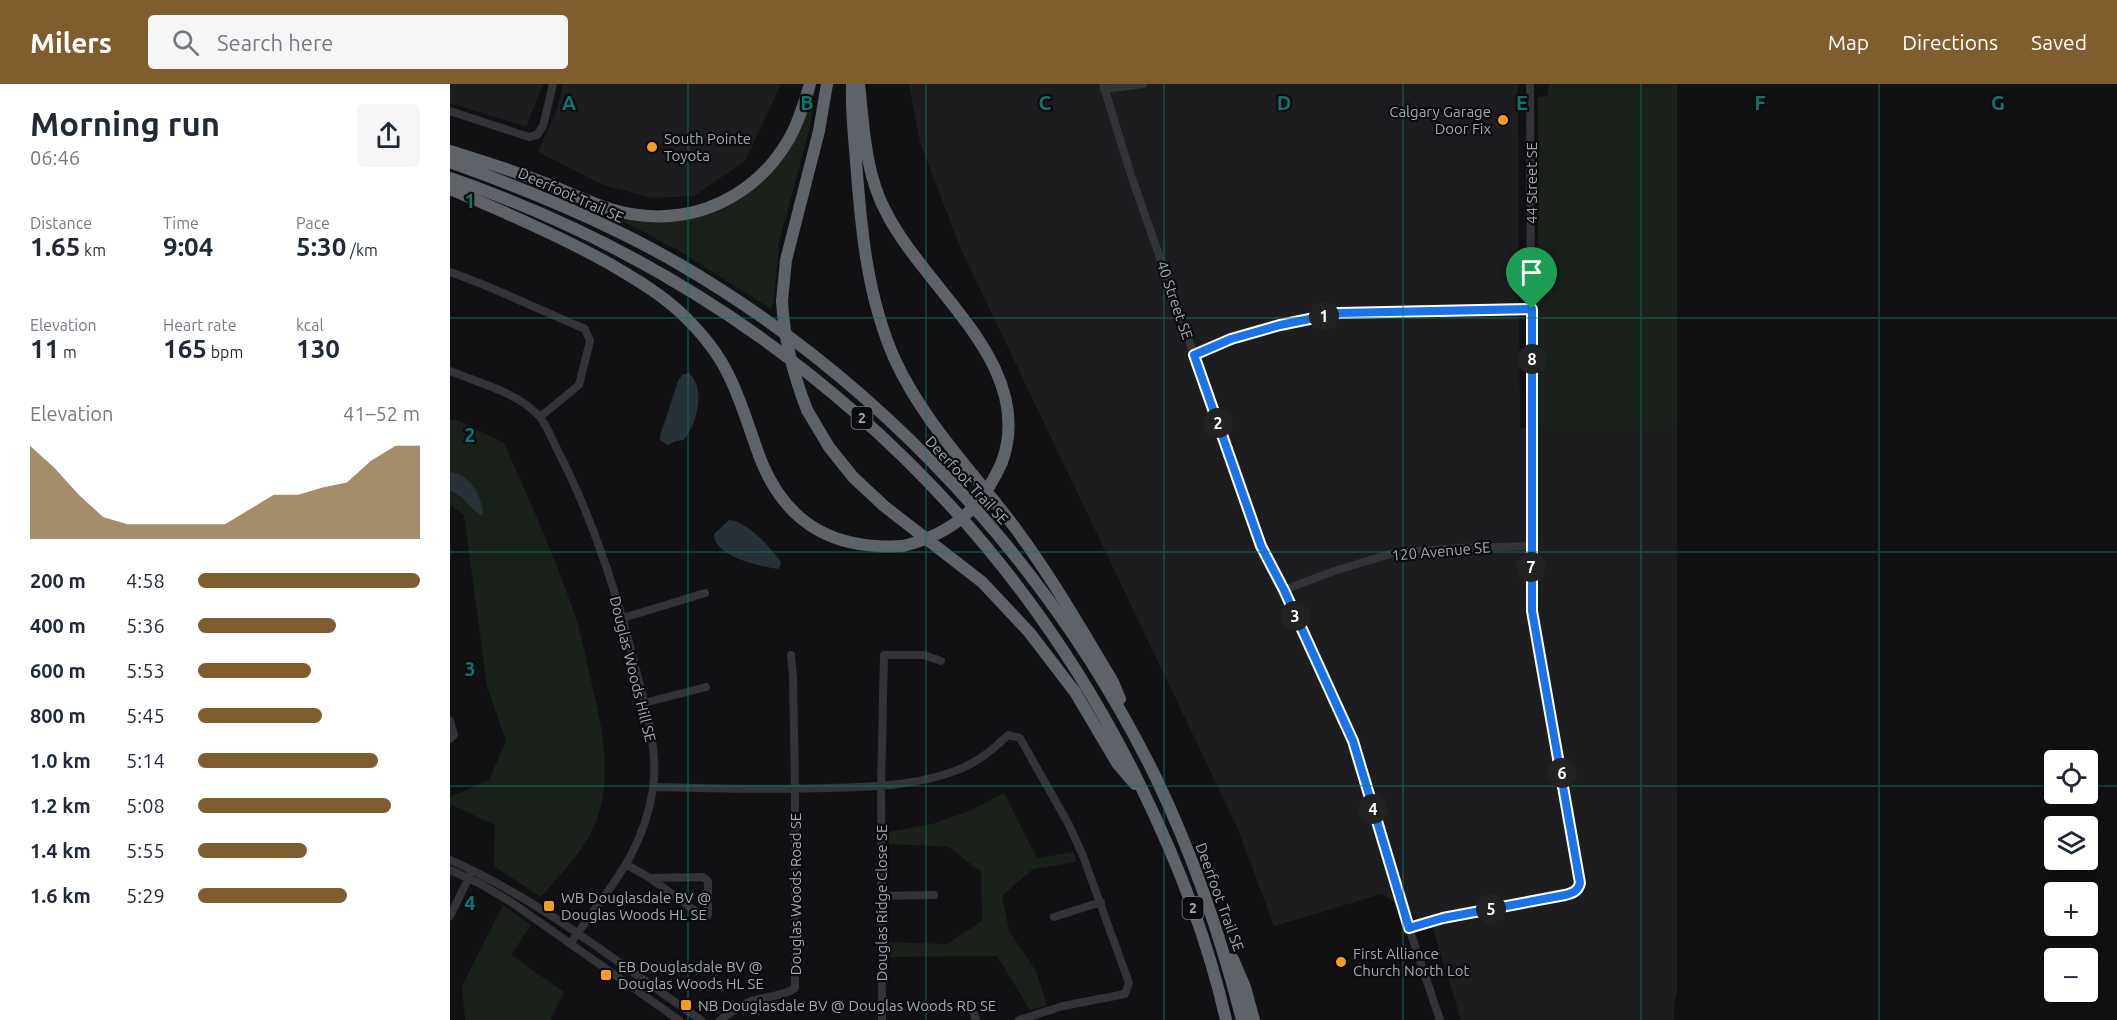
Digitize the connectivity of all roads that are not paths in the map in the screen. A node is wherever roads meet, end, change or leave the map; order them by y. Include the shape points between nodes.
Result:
1 (553, 84) edge
2 (810, 84) edge
3 (827, 84) edge
4 (852, 84) edge
5 (859, 84) edge
6 (1143, 84) edge
7 (1530, 84) edge
8 (1103, 86) edge
9 (450, 111) edge
10 (450, 151) edge
11 (450, 162) edge
12 (450, 178) edge
13 (450, 189) edge
14 (450, 272) edge
15 (1532, 309) junction
16 (1194, 355) junction
17 (450, 371) edge
18 (540, 417) junction
19 (1531, 546) junction
20 (1284, 590) junction
21 (705, 593) dead end
22 (623, 618) junction
23 (791, 655) dead end
24 (941, 662) dead end
25 (706, 687) dead end
26 (644, 703) junction
27 (450, 721) edge
28 (450, 739) edge
29 (1140, 747) junction
30 (653, 787) junction
31 (881, 787) junction
32 (795, 789) junction
33 (1148, 800) junction
34 (450, 860) edge
35 (627, 865) junction
36 (450, 870) edge
37 (471, 874) junction
38 (650, 878) junction
39 (934, 895) dead end
40 (882, 896) junction
41 (1207, 901) junction
42 (1101, 902) junction
43 (450, 916) edge
44 (1054, 918) dead end
45 (1409, 928) junction
46 (577, 934) junction
47 (570, 944) junction
48 (971, 1006) dead end
49 (679, 1020) edge
50 (701, 1020) edge
51 (720, 1020) edge
52 (882, 1020) edge
53 (976, 1020) edge
54 (1019, 1020) edge
55 (1226, 1020) edge
56 (1242, 1020) edge
57 (1254, 1020) edge
58 (1440, 1020) edge

1 - 9 street via 543,126 537,135 529,137
2 - 10 highway via 790,138 760,176 729,200 689,213 649,216 619,211
3 - 33 highway, bridge via 786,260 782,302 786,345 807,410 853,477 982,582 1029,632 1075,692 1117,763
4 - 29 highway via 870,284 896,361 928,416 1048,574 1113,682
5 - 13 highway, bridge via 869,166 886,213 904,243 980,341 1006,400 1007,438 1002,462 989,489 966,515 932,537 903,546 844,542 821,532 794,511 768,476 725,370 691,322 668,301 560,237
6 - 8 street
7 - 15 street, 44 Street SE
8 - 16 street, 40 Street SE
11 - 29 highway, Deerfoot Trail SE / 2 via 556,203 679,264 787,336 845,381 928,458 1001,539 1082,648
12 - 33 highway, Deerfoot Trail SE / 2 via 550,216 667,276 794,361 876,430 966,521 1041,616 1108,722
14 - 18 street via 585,329 590,341 579,385
15 - 16 street via 1339,313 1260,330
15 - 19 street, 44 Street SE
16 - 20 street, 40 Street SE via 1261,546
17 - 18 street, Douglas Woods Hill SE via 521,400
18 - 22 street, Douglas Woods Hill SE via 572,477
19 - 20 street, 120 Avenue SE via 1394,553
19 - 45 street, 44 Street SE via 1532,611 1580,874 1578,888 1565,895
20 - 45 street, 40 Street SE via 1353,741
21 - 22 street
22 - 26 street, Douglas Woods Hill SE
23 - 32 street
24 - 31 street, Douglas Ridge Close SE via 924,655 884,655
25 - 26 street
26 - 30 street, Douglas Woods Hill SE via 653,748
27 - 28 street via 454,735
29 - 41 highway, Deerfoot Trail SE / 2 via 1178,826
30 - 32 street
30 - 35 street, Douglas Woods Hill SE via 642,835
31 - 32 street
31 - 40 street, Douglas Ridge Close SE
31 - 42 street via 912,784 957,771 991,751 1008,735 1020,738 1069,825
32 - 51 street, Douglas Woods Road SE via 795,988 747,1003
33 - 55 highway, Deerfoot Trail SE / 2 via 1206,946
34 - 37 street
35 - 38 street
35 - 46 street, Douglas Woods Hill SE
36 - 37 street
37 - 43 street
37 - 46 street
37 - 47 street
38 - 38 street via 705,918 708,915 708,881 703,877
39 - 40 street
40 - 52 street, Douglas Ridge Close SE
41 - 56 highway, Deerfoot Trail SE / 2
41 - 57 highway via 1245,987
42 - 44 street
42 - 54 street via 1129,983 1125,994 1063,1006
45 - 58 street, 40 Street SE
46 - 47 street, Douglas Woods Hill SE
46 - 50 street
47 - 49 street
48 - 53 street

